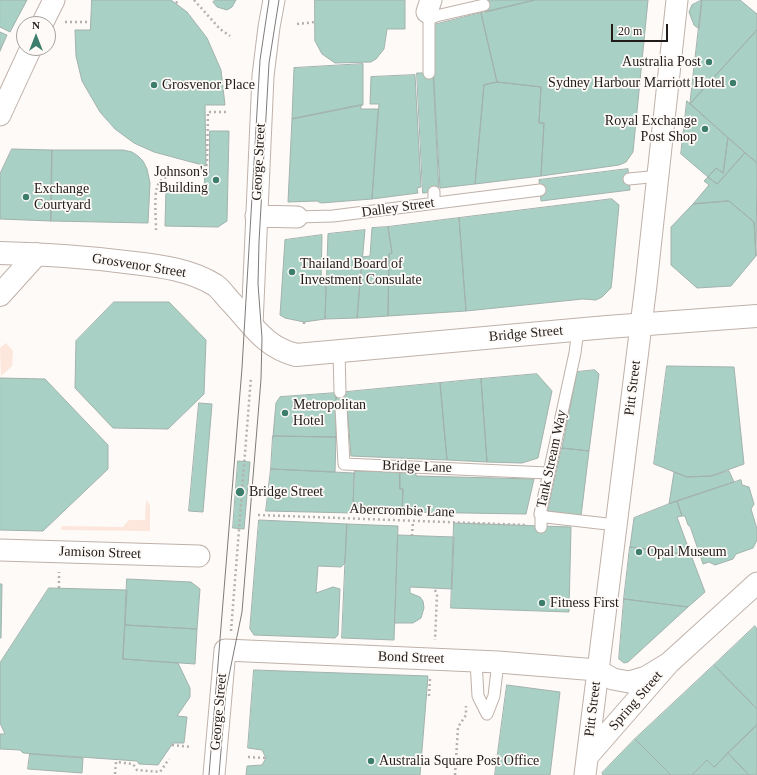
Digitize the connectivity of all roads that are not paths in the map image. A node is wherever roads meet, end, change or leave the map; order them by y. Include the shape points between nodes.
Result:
1 (54, 0) edge
2 (274, 0) edge
3 (677, 0) edge
4 (484, 5) dead end
5 (46, 16) edge
6 (27, 56) edge
7 (429, 73) dead end
8 (0, 115) edge
9 (659, 176) junction
10 (629, 179) dead end
11 (540, 190) dead end
12 (256, 216) junction
13 (297, 217) joint
14 (0, 253) edge
15 (37, 254) junction
16 (0, 296) edge
17 (757, 316) edge
18 (641, 324) junction
19 (252, 325) junction
20 (578, 330) junction
21 (272, 346) joint
22 (339, 351) junction
23 (340, 392) dead end
24 (341, 407) dead end
25 (548, 473) junction
26 (616, 525) junction
27 (0, 550) edge
28 (199, 556) dead end
29 (757, 583) edge
30 (225, 650) joint
31 (476, 661) junction
32 (498, 662) junction
33 (669, 662) junction
34 (597, 670) junction
35 (586, 766) edge
36 (214, 775) edge

1 - 5 street
2 - 12 street, George Street via 264,63
3 - 9 street, Pitt Street
4 - 7 lane via 429,19
6 - 8 street
9 - 10 lane
9 - 18 street, Pitt Street
11 - 13 lane, Dalley Street via 434,197 333,216
12 - 13 street, Dalley Street
12 - 19 street, George Street
14 - 15 main road, Grosvenor Street
15 - 16 main road
15 - 19 main road, Grosvenor Street via 97,258 190,274 217,287
17 - 18 main road, Bridge Street
18 - 20 main road, Bridge Street
18 - 26 street, Pitt Street
19 - 21 main road, Grosvenor Street
20 - 22 main road, Bridge Street
20 - 25 lane, Tank Stream Way
21 - 22 main road, Bridge Street via 296,355
22 - 23 lane
24 - 25 lane, Bridge Lane via 344,464
25 - 26 lane, Tank Stream Way via 541,519
26 - 34 street, Pitt Street
27 - 28 street, Jamison Street
29 - 33 street, Spring Street
30 - 31 street, Bond Street via 432,666
30 - 36 street, George Street
31 - 32 street, Bond Street
31 - 32 lane via 478,696 487,714 494,696
32 - 34 street, Bond Street
33 - 34 street, Spring Street via 646,677 629,682 613,679
33 - 35 street, Spring Street
34 - 35 street, Pitt Street

